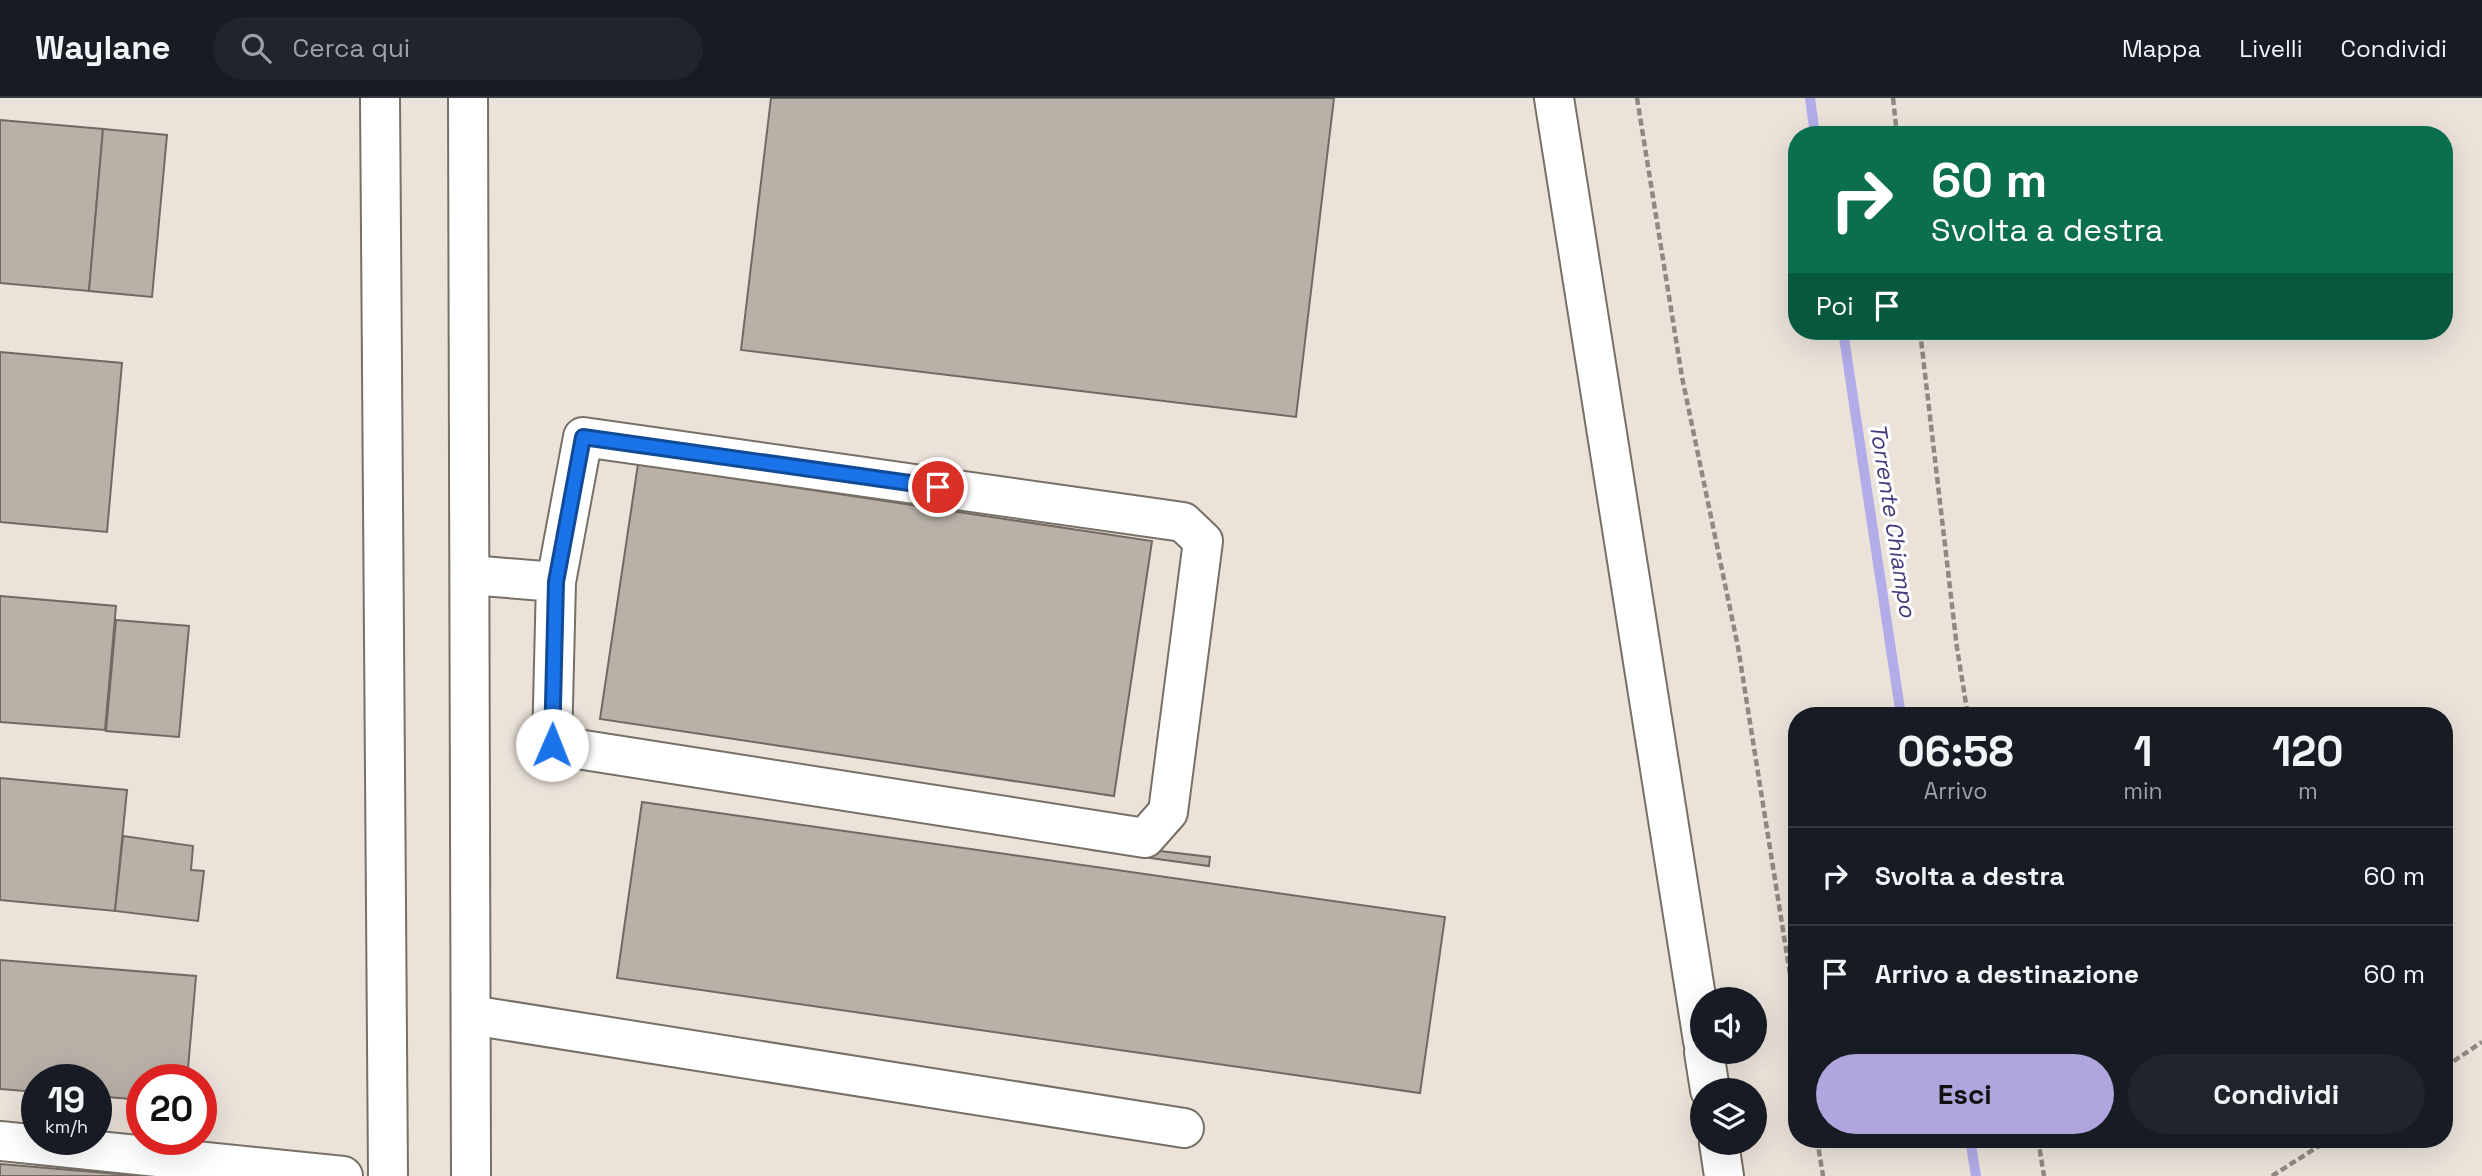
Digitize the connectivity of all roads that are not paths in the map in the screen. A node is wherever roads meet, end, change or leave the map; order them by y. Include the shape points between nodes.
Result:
1 (380, 98) edge
2 (468, 98) edge
3 (1554, 98) edge
4 (470, 575) junction
5 (556, 582) junction
6 (1694, 987) edge
7 (471, 1015) junction
8 (1184, 1128) dead end
9 (0, 1141) edge
10 (1721, 1155) edge
11 (239, 1170) edge
12 (343, 1176) edge
13 (387, 1176) edge
14 (471, 1176) edge
15 (1724, 1176) edge

1 - 13 street
2 - 4 street
3 - 6 street
4 - 5 street
4 - 7 street
5 - 5 street via 552,745 1144,838 1168,812 1203,541 1183,522 583,437
7 - 8 street
7 - 14 street
9 - 11 street
10 - 15 street
11 - 12 street

